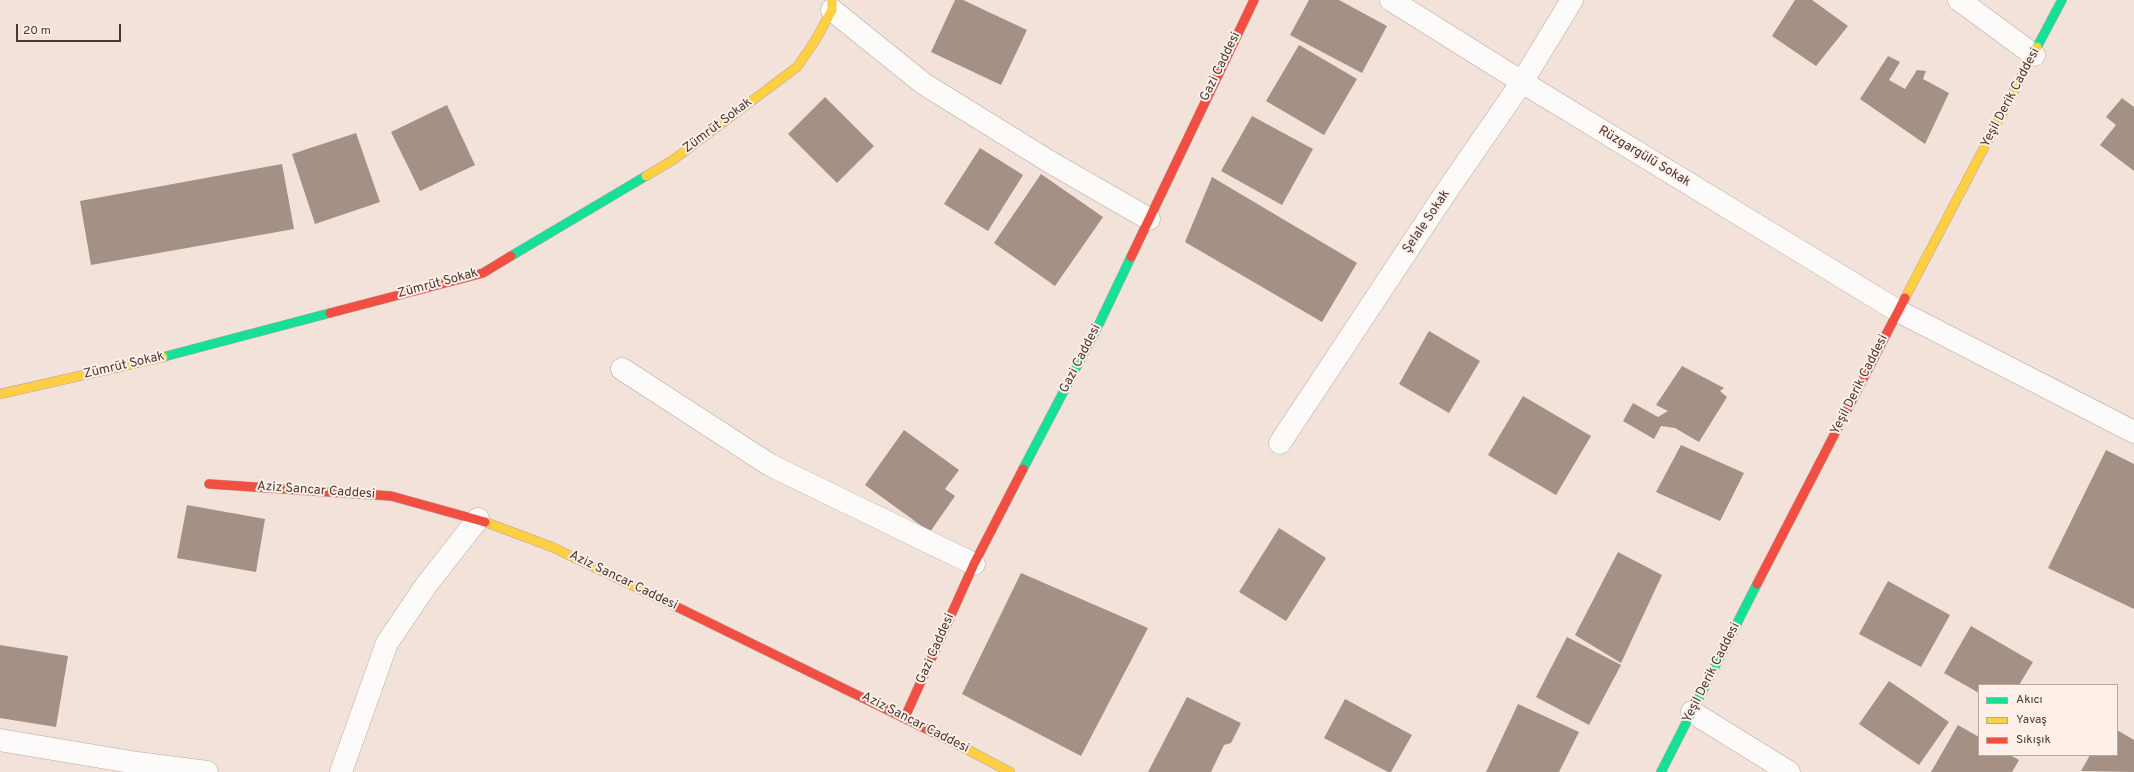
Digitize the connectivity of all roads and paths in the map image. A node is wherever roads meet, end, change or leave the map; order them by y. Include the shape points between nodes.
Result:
1 (1254, 0) edge
2 (1391, 0) edge
3 (1572, 0) edge
4 (1959, 0) edge
5 (2062, 0) edge
6 (832, 5) edge
7 (2034, 55) junction
8 (1522, 82) junction
9 (1149, 219) junction
10 (1898, 311) junction
11 (622, 369) dead end
12 (0, 394) edge
13 (2134, 432) edge
14 (1280, 443) dead end
15 (209, 484) dead end
16 (478, 520) junction
17 (974, 564) junction
18 (1692, 712) junction
19 (905, 717) junction
20 (0, 740) edge
21 (207, 772) edge
22 (341, 772) edge
23 (1010, 772) edge
24 (1661, 772) edge
25 (1789, 772) edge

1 - 9 street, Gazi Caddesi
2 - 8 street, Rüzgargülü Sokak
3 - 8 street, Şelale Sokak
4 - 7 street
5 - 7 street, Yeşil Derik Caddesi
6 - 9 street via 924,84 1050,162
6 - 12 street, Zümrüt Sokak via 815,41 791,72 672,160 482,273 153,360
7 - 10 street, Yeşil Derik Caddesi
8 - 10 street, Rüzgargülü Sokak
8 - 14 street, Şelale Sokak
9 - 17 street, Gazi Caddesi via 1099,324
10 - 13 street, Rüzgargülü Sokak
10 - 18 street, Yeşil Derik Caddesi
11 - 17 street via 770,465
15 - 16 street, Aziz Sancar Caddesi via 390,496
16 - 19 street, Aziz Sancar Caddesi via 552,547
16 - 22 street via 427,584 387,643
17 - 19 street, Gazi Caddesi
18 - 24 street, Yeşil Derik Caddesi
18 - 25 street
19 - 23 street, Aziz Sancar Caddesi
20 - 21 street

